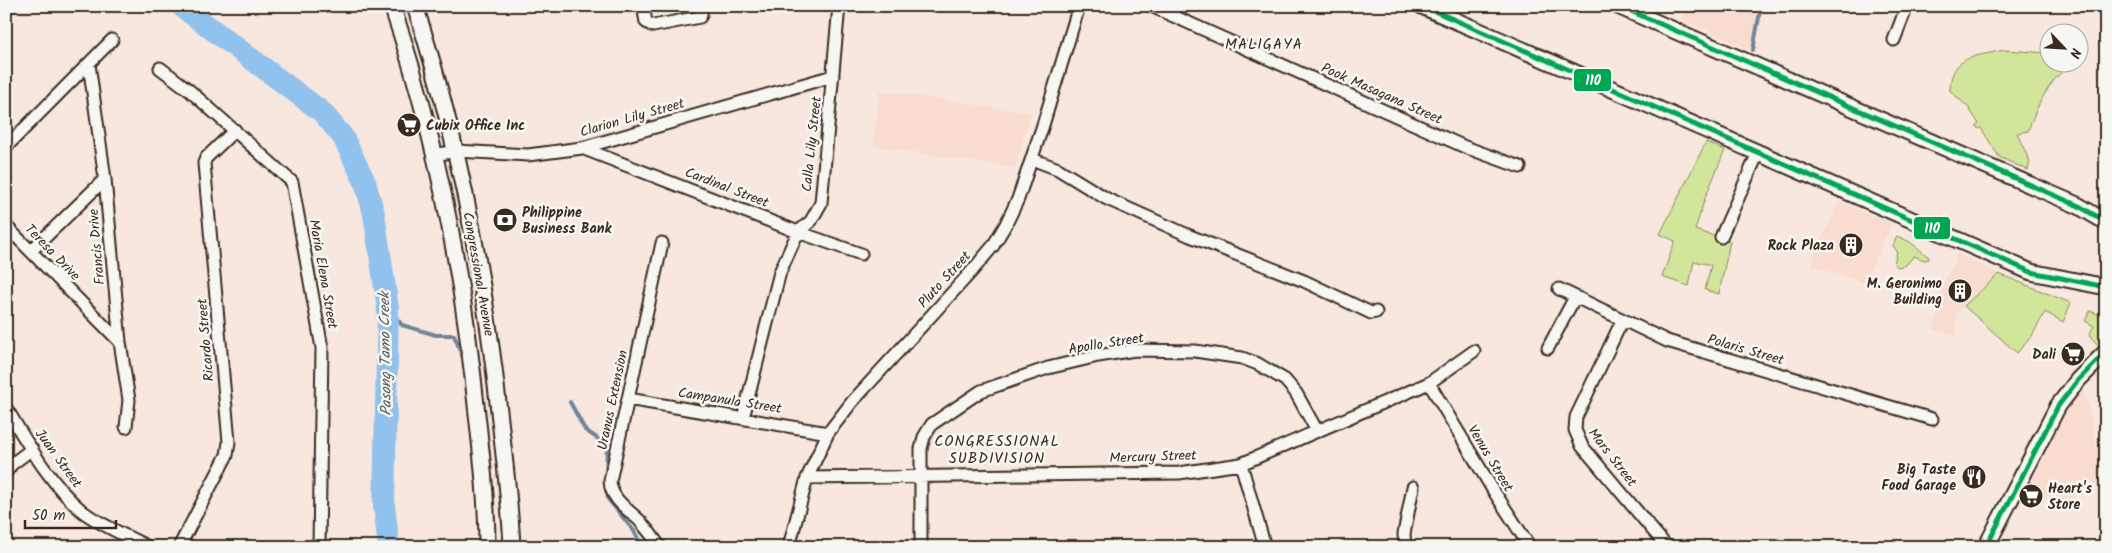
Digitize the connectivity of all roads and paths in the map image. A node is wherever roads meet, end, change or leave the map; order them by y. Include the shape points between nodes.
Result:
1 (392, 6) edge
2 (416, 6) edge
3 (643, 6) edge
4 (701, 6) edge
5 (839, 6) edge
6 (1079, 6) edge
7 (1151, 6) edge
8 (1422, 6) edge
9 (1618, 6) edge
10 (1907, 6) edge
11 (112, 40) dead end
12 (1894, 40) dead end
13 (90, 64) junction
14 (160, 68) dead end
15 (833, 76) junction
16 (6, 130) edge
17 (235, 130) junction
18 (17, 135) junction
19 (6, 147) edge
20 (582, 148) junction
21 (456, 151) junction
22 (1758, 154) junction
23 (434, 155) junction
24 (1032, 159) junction
25 (1520, 167) dead end
26 (105, 179) junction
27 (2106, 222) edge
28 (6, 226) edge
29 (798, 232) junction
30 (1722, 237) dead end
31 (662, 243) dead end
32 (32, 250) junction
33 (861, 254) dead end
34 (2106, 288) edge
35 (1559, 289) dead end
36 (1575, 297) junction
37 (1376, 312) dead end
38 (1622, 321) junction
39 (120, 342) junction
40 (1548, 348) dead end
41 (1474, 351) dead end
42 (2104, 357) edge
43 (1429, 383) junction
44 (628, 399) junction
45 (6, 408) edge
46 (743, 418) junction
47 (1932, 419) dead end
48 (126, 427) dead end
49 (1317, 431) junction
50 (828, 433) junction
51 (32, 449) junction
52 (1241, 464) junction
53 (6, 472) edge
54 (920, 475) junction
55 (807, 478) junction
56 (1413, 487) dead end
57 (148, 547) edge
58 (179, 547) edge
59 (319, 547) edge
60 (487, 547) edge
61 (512, 547) edge
62 (660, 547) edge
63 (789, 547) edge
64 (921, 547) edge
65 (1265, 547) edge
66 (1405, 547) edge
67 (1530, 547) edge
68 (1667, 547) edge
69 (1986, 547) edge

1 - 23 main road, Congressional Avenue
2 - 21 main road, Congressional Avenue
3 - 4 street via 646,22 653,26 700,17
5 - 15 street, Calla Lily Street
6 - 24 street, Pluto Street
7 - 25 street, Pook Masagana Street via 1465,147
8 - 22 main road
9 - 27 main road via 2061,198
10 - 12 street
11 - 13 street
13 - 18 street
13 - 26 street, Francis Drive
14 - 17 street, Maria Elena Street
15 - 20 street, Clarion Lily Street
15 - 29 street, Calla Lily Street via 821,203 811,222
16 - 18 street
17 - 58 street, Ricardo Street via 204,163 230,442 227,455
17 - 59 street, Maria Elena Street via 292,182 322,348
18 - 19 street
20 - 21 street, Clarion Lily Street via 528,155
20 - 29 street, Cardinal Street
21 - 23 street, Clarion Lily Street
21 - 61 main road, Congressional Avenue via 489,328
22 - 30 street
22 - 34 main road via 2030,272
23 - 60 main road, Congressional Avenue via 464,305 482,459
24 - 37 street via 1058,169 1107,199 1190,236 1304,281 1371,313
24 - 50 street, Pluto Street via 1010,216 993,246 852,402
26 - 32 street
26 - 39 street, Francis Drive
28 - 32 street, Teresa Drive
29 - 33 street, Cardinal Street
29 - 46 street, Calla Lily Street via 780,272
31 - 44 street, Uranus Extension
32 - 39 street, Teresa Drive
35 - 36 street, Polaris Street
36 - 38 street, Polaris Street
36 - 40 street
38 - 47 street, Polaris Street via 1667,341
38 - 68 street, Mars Street via 1576,417 1575,430 1582,446
39 - 48 street, Francis Drive via 129,400
41 - 43 street, Mercury Street
42 - 69 main road via 2078,380 2058,406
43 - 49 street, Mercury Street
43 - 67 street, Venus Street
44 - 46 street, Campanula Street
44 - 62 street, Uranus Extension via 610,486 618,501 640,521
45 - 51 street, Juan Street
46 - 50 street, Campanula Street
49 - 52 street, Mercury Street
49 - 54 street, Apollo Street via 1285,380 1258,364 1242,358 1196,351 1135,350 1048,368 982,391 932,424 921,449
50 - 55 street, Pluto Street
51 - 53 street
51 - 57 street, Juan Street via 82,511
52 - 54 street, Mercury Street via 1180,473
52 - 65 street
54 - 55 street, Mercury Street
54 - 64 street, Apollo Street
55 - 63 street, Pluto Street
56 - 66 street via 1404,534

